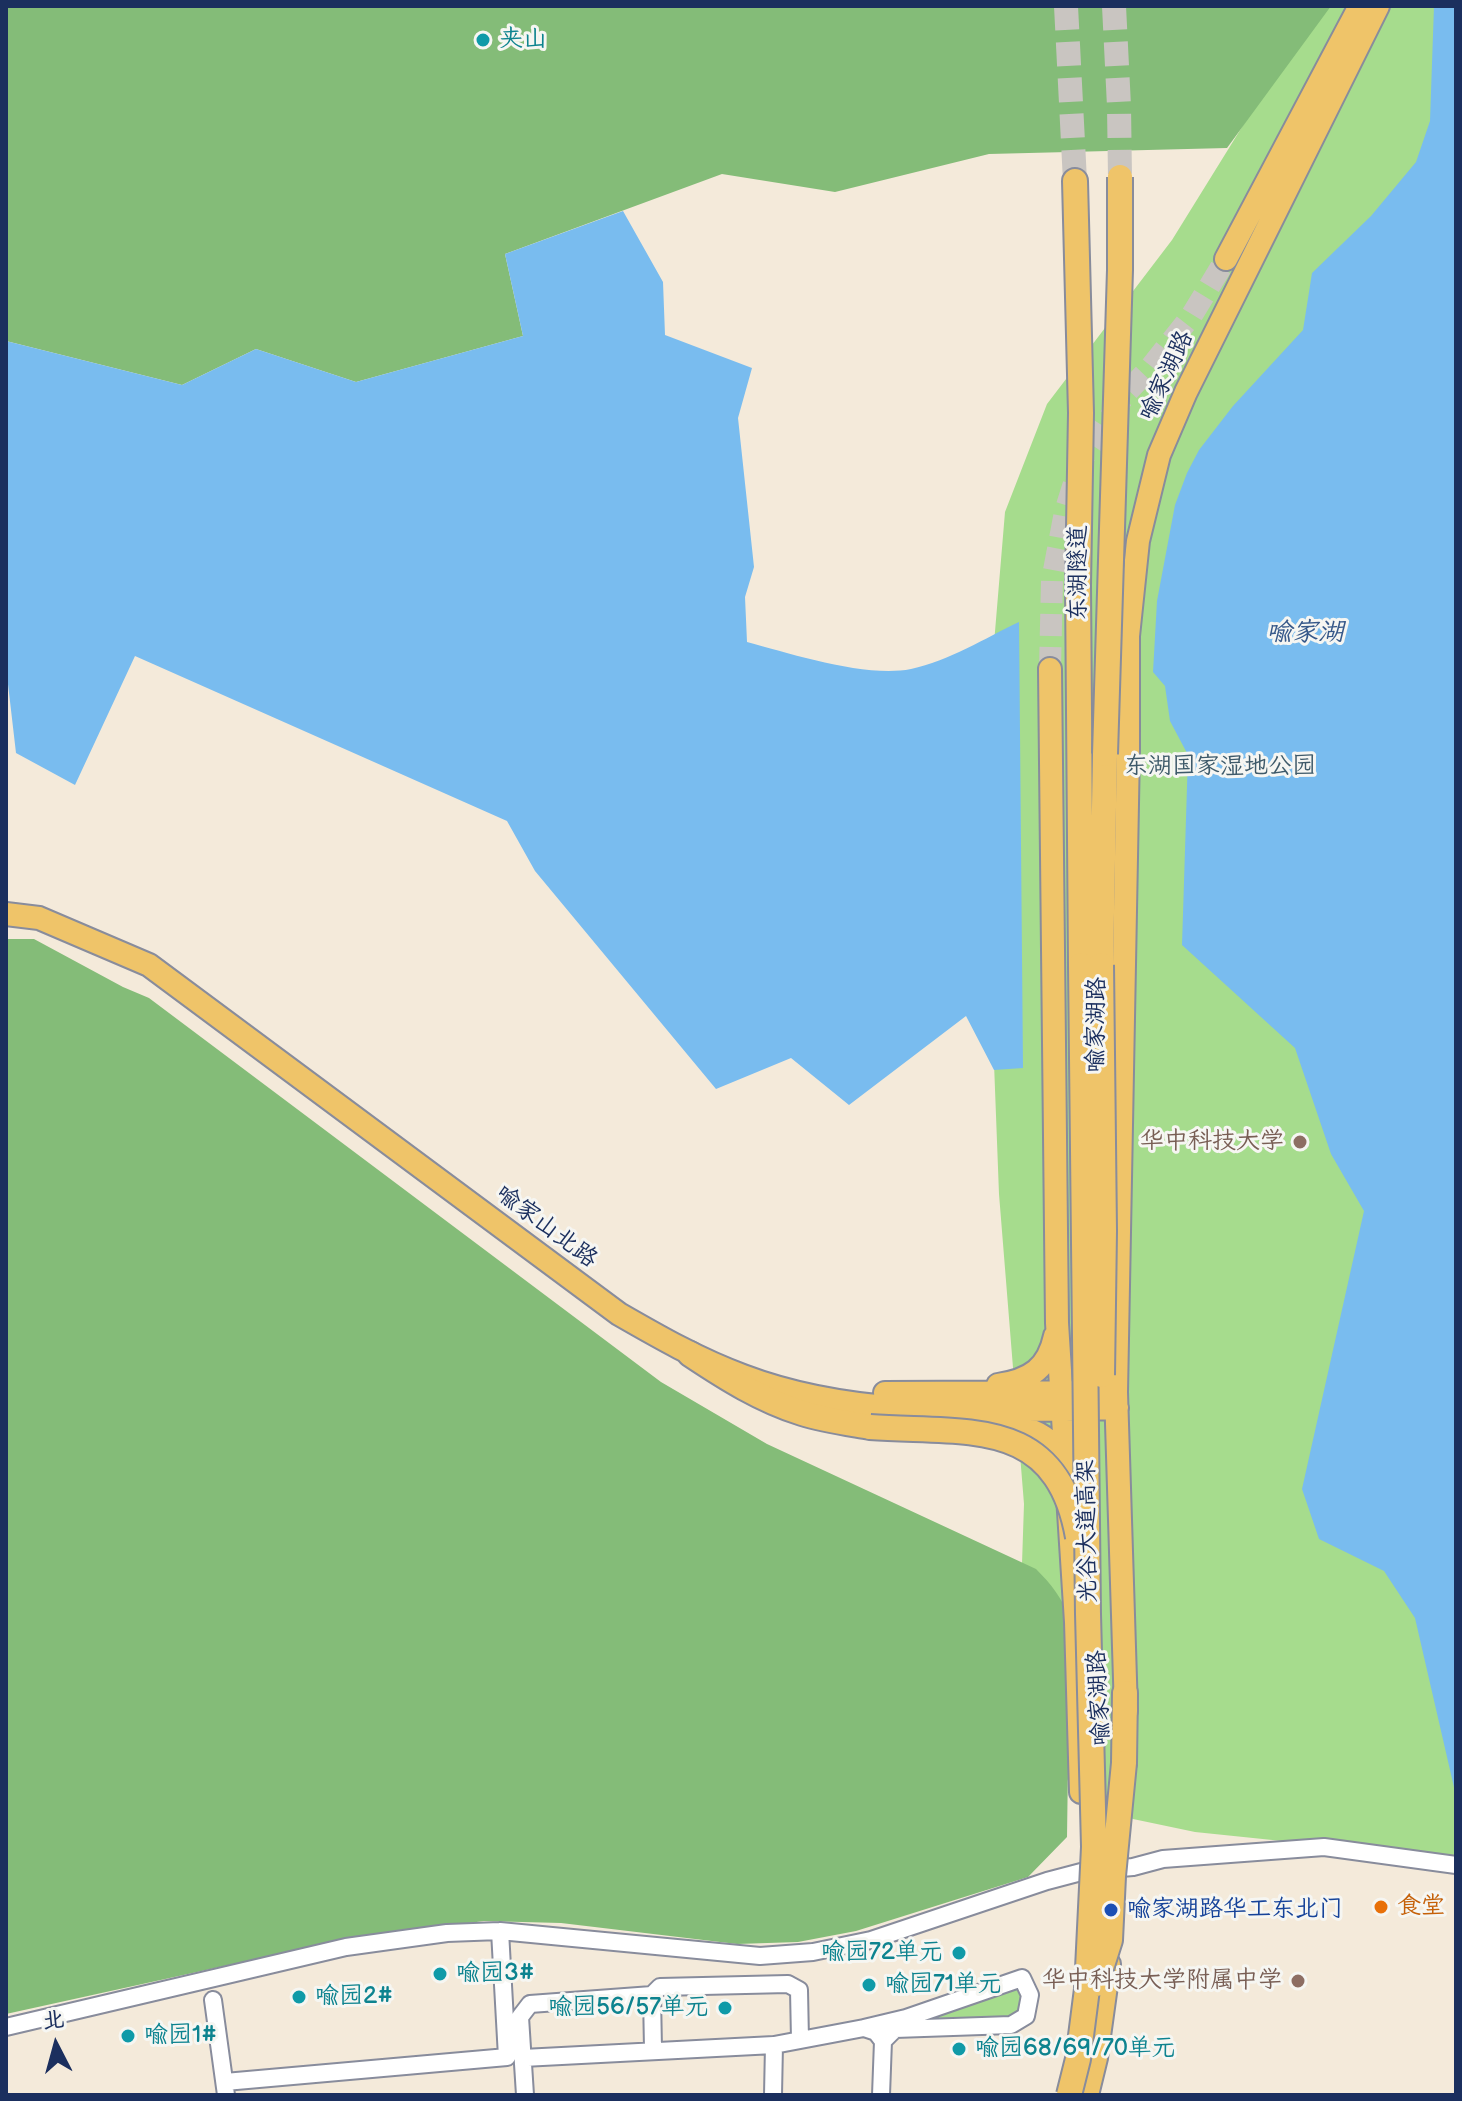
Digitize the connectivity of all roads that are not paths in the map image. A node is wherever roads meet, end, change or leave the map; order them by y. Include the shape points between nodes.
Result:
1 (1360, 6) edge
2 (1378, 6) edge
3 (1120, 177) tunnel mouth
4 (1075, 181) tunnel mouth
5 (1226, 259) tunnel mouth
6 (1050, 669) tunnel mouth
7 (6, 903) edge
8 (1080, 905) junction
9 (6, 914) edge
10 (1102, 965) junction
11 (1054, 986) junction
12 (1057, 1323) junction
13 (690, 1354) junction
14 (1061, 1400) junction
15 (1116, 1400) junction
16 (911, 1402) junction
17 (1066, 1480) junction
18 (1088, 1614) junction
19 (1125, 1693) junction
20 (1456, 1865) edge
21 (1123, 1868) junction
22 (1085, 1871) junction
23 (500, 1931) junction
24 (1094, 1990) junction
25 (652, 1995) junction
26 (213, 2000) dead end
27 (6, 2027) edge
28 (864, 2028) junction
29 (800, 2040) junction
30 (883, 2041) junction
31 (774, 2045) junction
32 (653, 2049) junction
33 (523, 2058) junction
34 (226, 2088) edge
35 (525, 2095) edge
36 (773, 2095) edge
37 (881, 2095) edge
38 (1059, 2095) edge
39 (1069, 2095) edge
40 (1076, 2095) edge
41 (1087, 2095) edge

1 - 5 main road
2 - 10 main road, 喻家湖路 via 1159,455 1138,541
3 - 10 highway, 东湖隧道, bridge
4 - 8 highway, 东湖隧道 via 1081,399
6 - 11 main road, 喻家湖路
7 - 16 main road, 喻家山北路 via 42,907 155,956 648,1316 765,1370
8 - 10 highway, 东湖隧道
8 - 11 main road
9 - 13 main road, 喻家山北路 via 39,918 149,965 619,1314
10 - 15 main road, 喻家湖路
10 - 18 highway, 光谷大道高架, bridge
10 - 24 highway, 光谷大道高架, bridge via 1101,1847
11 - 12 main road, 喻家湖路
12 - 14 main road, 喻家湖路
12 - 16 main road via 1049,1359 1026,1377 941,1388
13 - 16 main road, 喻家山北路 via 791,1391 833,1400
13 - 18 highway, bridge via 768,1401 801,1413 870,1427 977,1433 1011,1441 1037,1455 1060,1482 1074,1516
14 - 15 main road, 喻家山北路
14 - 16 main road, 喻家山北路
14 - 17 main road, 喻家湖路
15 - 19 main road, 喻家湖路
16 - 17 main road via 1032,1429 1060,1456
17 - 22 main road, 喻家湖路
18 - 39 highway, 光谷大道高架, bridge via 1094,1847 1087,1989
19 - 21 main road, 喻家湖路 via 1130,1754
19 - 24 highway, bridge via 1110,1940
20 - 21 street via 1324,1847 1163,1859
21 - 22 street
21 - 41 main road, 喻家湖路
22 - 23 street via 871,1940 813,1952 760,1956
22 - 38 main road, 喻家湖路 via 1077,1988
23 - 27 street via 346,1947
23 - 34 street via 507,2057
24 - 40 highway, 光谷大道高架
25 - 29 street via 660,1987 788,1984 799,1990
25 - 32 street
25 - 33 street via 530,2004 520,2017
26 - 34 street
28 - 29 street
28 - 30 street
28 - 30 street via 1022,1978 1030,1995 1026,2016 1011,2025 895,2029
29 - 31 street
30 - 37 street
31 - 32 street
31 - 36 street
32 - 33 street
33 - 35 street

